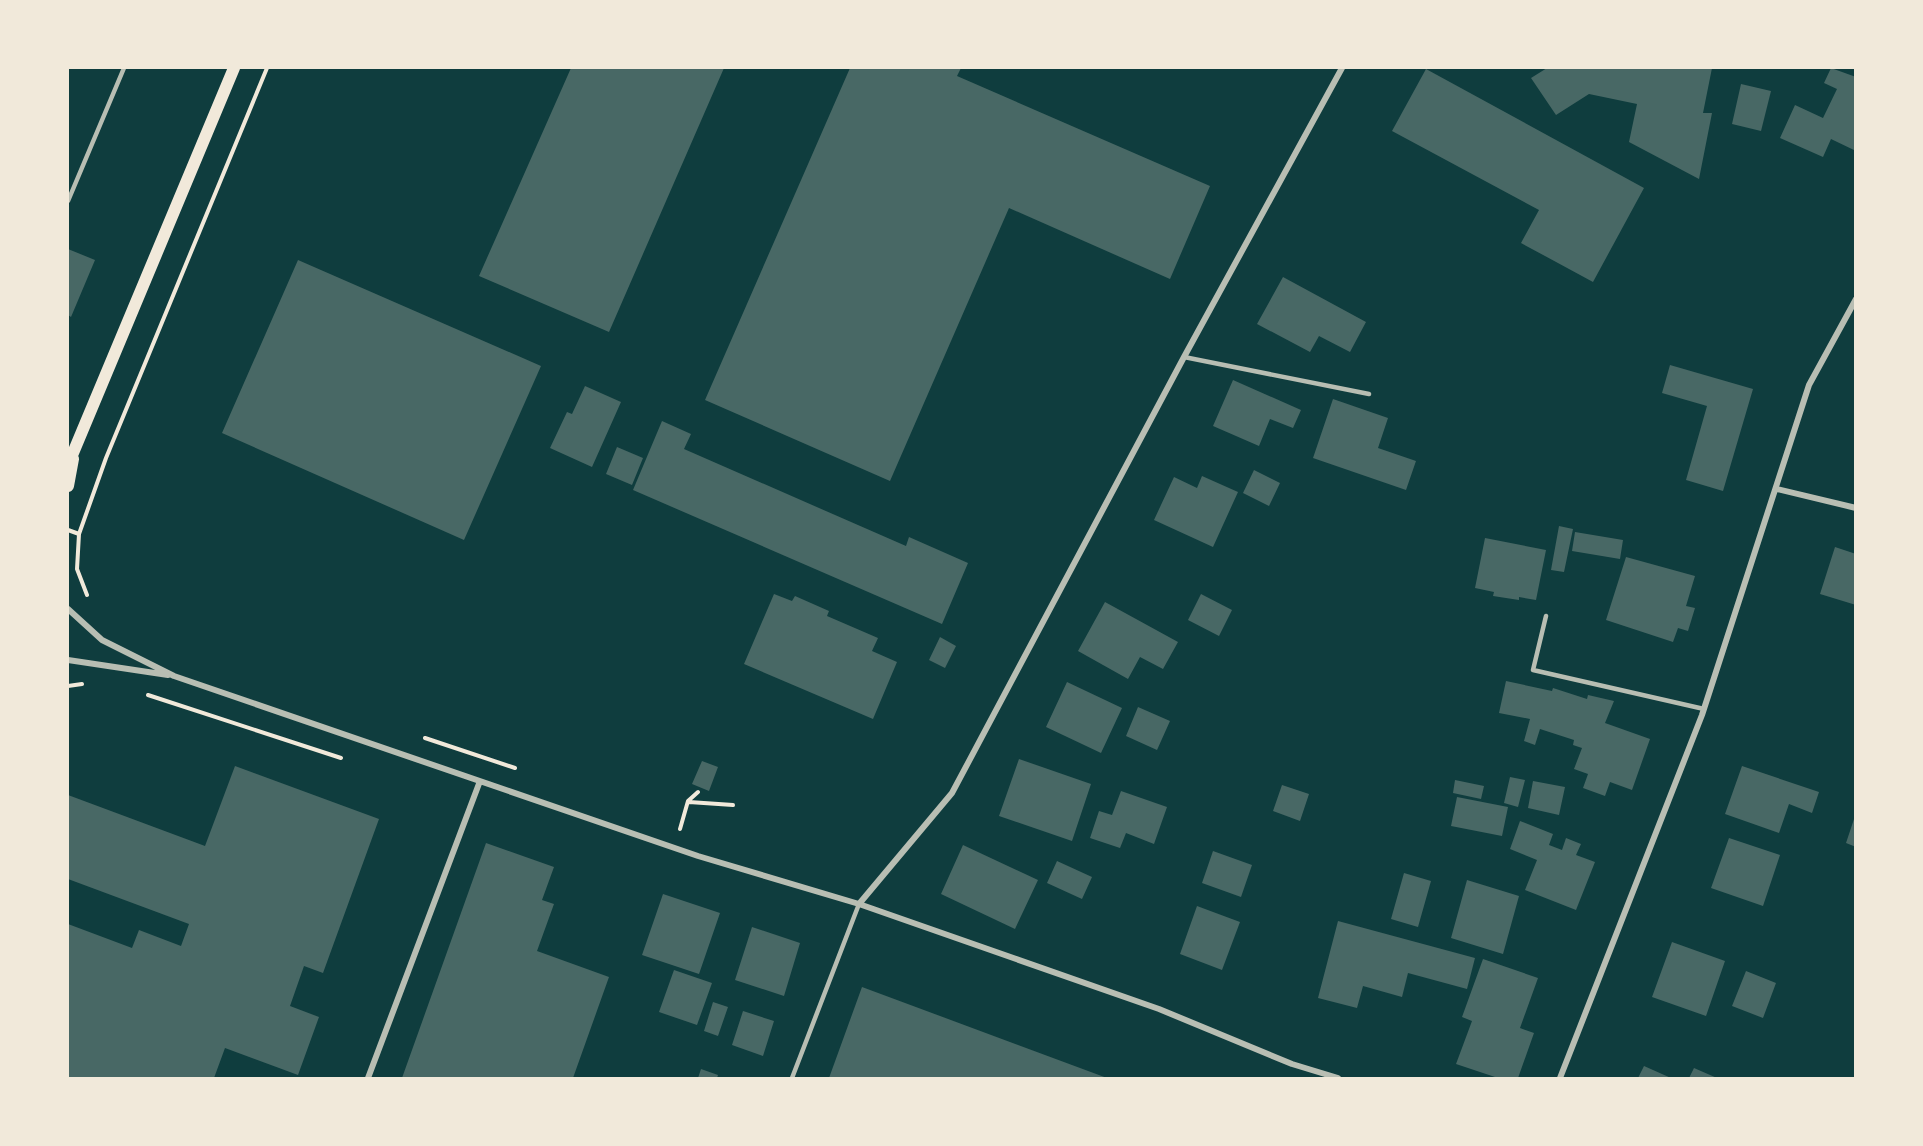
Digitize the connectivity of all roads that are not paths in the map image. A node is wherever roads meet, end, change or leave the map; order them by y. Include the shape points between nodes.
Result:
1 (124, 68) edge
2 (234, 68) edge
3 (1342, 68) edge
4 (68, 201) edge
5 (1856, 299) edge
6 (1184, 357) junction
7 (1369, 394) dead end
8 (70, 460) edge
9 (68, 486) edge
10 (1777, 489) junction
11 (1856, 508) edge
12 (68, 609) edge
13 (1546, 616) dead end
14 (68, 660) edge
15 (174, 676) junction
16 (1704, 710) junction
17 (480, 781) junction
18 (859, 904) junction
19 (368, 1078) edge
20 (792, 1078) edge
21 (1338, 1078) edge
22 (1560, 1078) edge

1 - 4 lane
2 - 8 main road
3 - 6 street
5 - 10 street via 1809,385
6 - 7 lane
6 - 18 street via 952,793
8 - 9 main road
10 - 11 street
10 - 16 street
12 - 15 street via 102,640
13 - 16 lane via 1533,670
14 - 15 street
15 - 17 street
16 - 22 street
17 - 18 street
17 - 19 street
18 - 20 lane
18 - 21 street via 1159,1009 1292,1064

